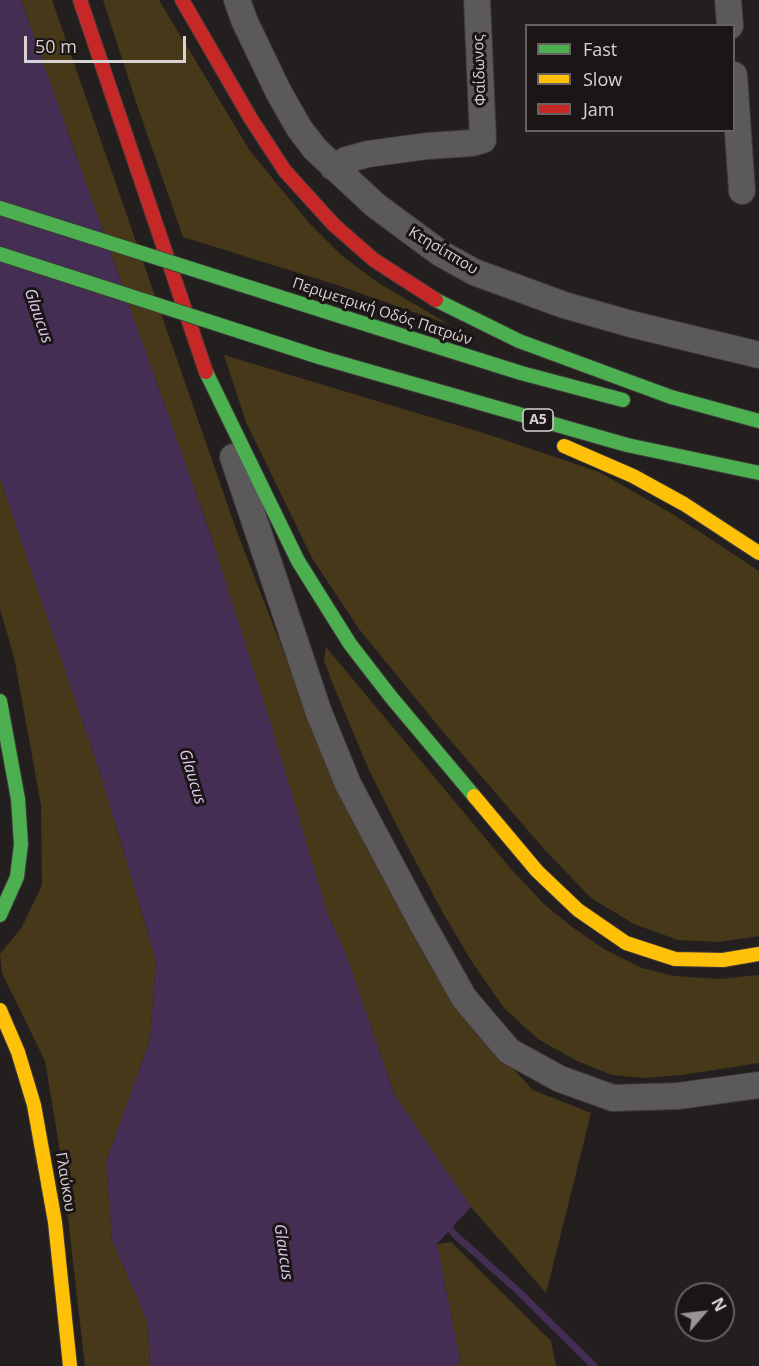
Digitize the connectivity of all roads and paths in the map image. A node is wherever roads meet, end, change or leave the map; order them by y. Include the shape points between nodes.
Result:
1 (80, 0) edge
2 (182, 0) edge
3 (237, 0) edge
4 (477, 0) edge
5 (728, 0) edge
6 (730, 24) edge
7 (735, 90) edge
8 (333, 167) junction
9 (742, 191) dead end
10 (0, 208) edge
11 (0, 254) edge
12 (759, 355) edge
13 (206, 372) junction
14 (380, 376) junction
15 (640, 404) dead end
16 (759, 421) edge
17 (719, 424) dead end
18 (520, 429) dead end
19 (759, 433) edge
20 (552, 441) dead end
21 (759, 473) edge
22 (759, 553) edge
23 (0, 700) edge
24 (0, 915) edge
25 (759, 954) edge
26 (0, 1010) edge
27 (759, 1085) edge
28 (70, 1366) edge

1 - 13 main road
2 - 16 main road via 250,119 285,171 348,239 374,260 439,302 519,341 671,397
3 - 8 street, Κτησίππου via 286,106 306,138
4 - 8 street, Φαίδωνος via 483,140 368,154
5 - 6 street
7 - 9 street
8 - 12 street, Κτησίππου via 399,225 474,272 575,308
10 - 15 main road, Περιμετρική Οδός Πατρών, bridge via 521,373
11 - 14 main road, Α5, bridge
13 - 25 main road via 298,561 350,644 537,871 578,910 626,942 675,958 723,960
13 - 27 street via 319,713 348,784 464,998 509,1052 560,1079 613,1098 678,1096
14 - 18 main road
14 - 21 main road, Α5 via 627,445
17 - 19 main road
20 - 22 main road via 633,476
23 - 24 main road via 18,800 21,844 11,894
26 - 28 main road, Γλαύκου via 34,1105 55,1222

